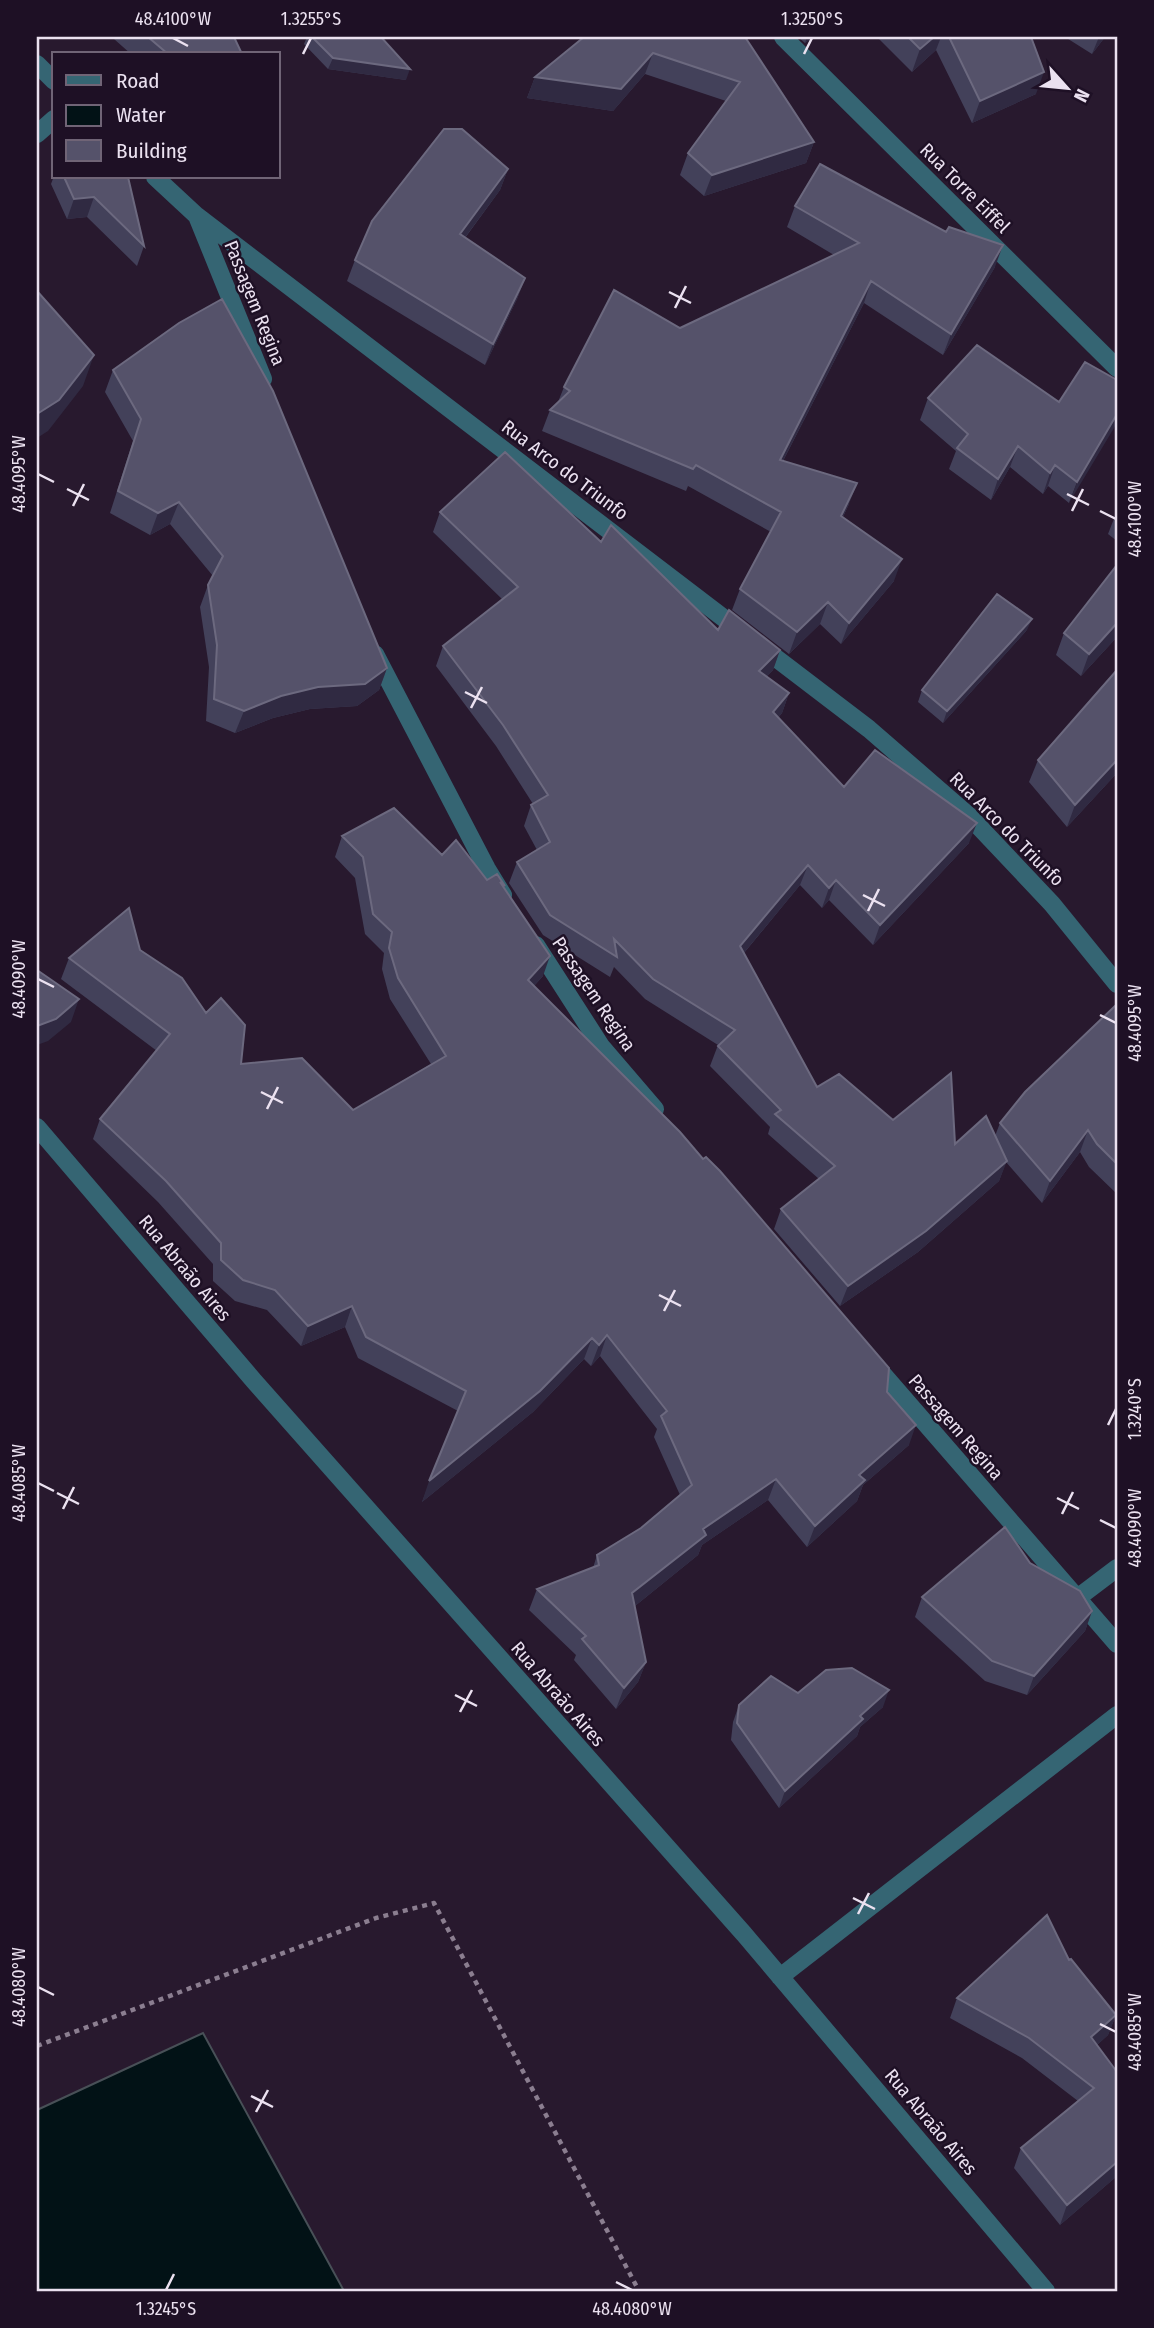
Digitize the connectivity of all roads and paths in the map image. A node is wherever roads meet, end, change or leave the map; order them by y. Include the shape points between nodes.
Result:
1 (783, 37) edge
2 (37, 64) edge
3 (52, 78) edge
4 (52, 121) edge
5 (37, 134) edge
6 (156, 178) edge
7 (197, 216) junction
8 (1117, 368) edge
9 (271, 398) edge
10 (371, 643) edge
11 (1117, 984) edge
12 (664, 1119) edge
13 (37, 1127) edge
14 (861, 1349) edge
15 (1117, 1568) edge
16 (1076, 1599) junction
17 (1117, 1644) edge
18 (1117, 1715) edge
19 (780, 1977) junction
20 (37, 2046) edge
21 (639, 2291) edge
22 (1046, 2291) edge

1 - 8 street, Rua Torre Eiffel
2 - 3 street
4 - 5 street
6 - 7 street, Rua Arco do Triunfo
7 - 9 street, Passagem Regina
7 - 11 street, Rua Arco do Triunfo via 869,729 968,815 1052,904
10 - 12 street, Passagem Regina via 481,858 601,1046
13 - 19 street, Rua Abraão Aires via 254,1381
14 - 16 street, Passagem Regina
15 - 16 street
16 - 17 street, Passagem Regina
18 - 19 street
19 - 22 street, Rua Abraão Aires
20 - 21 path via 376,1918 434,1903

